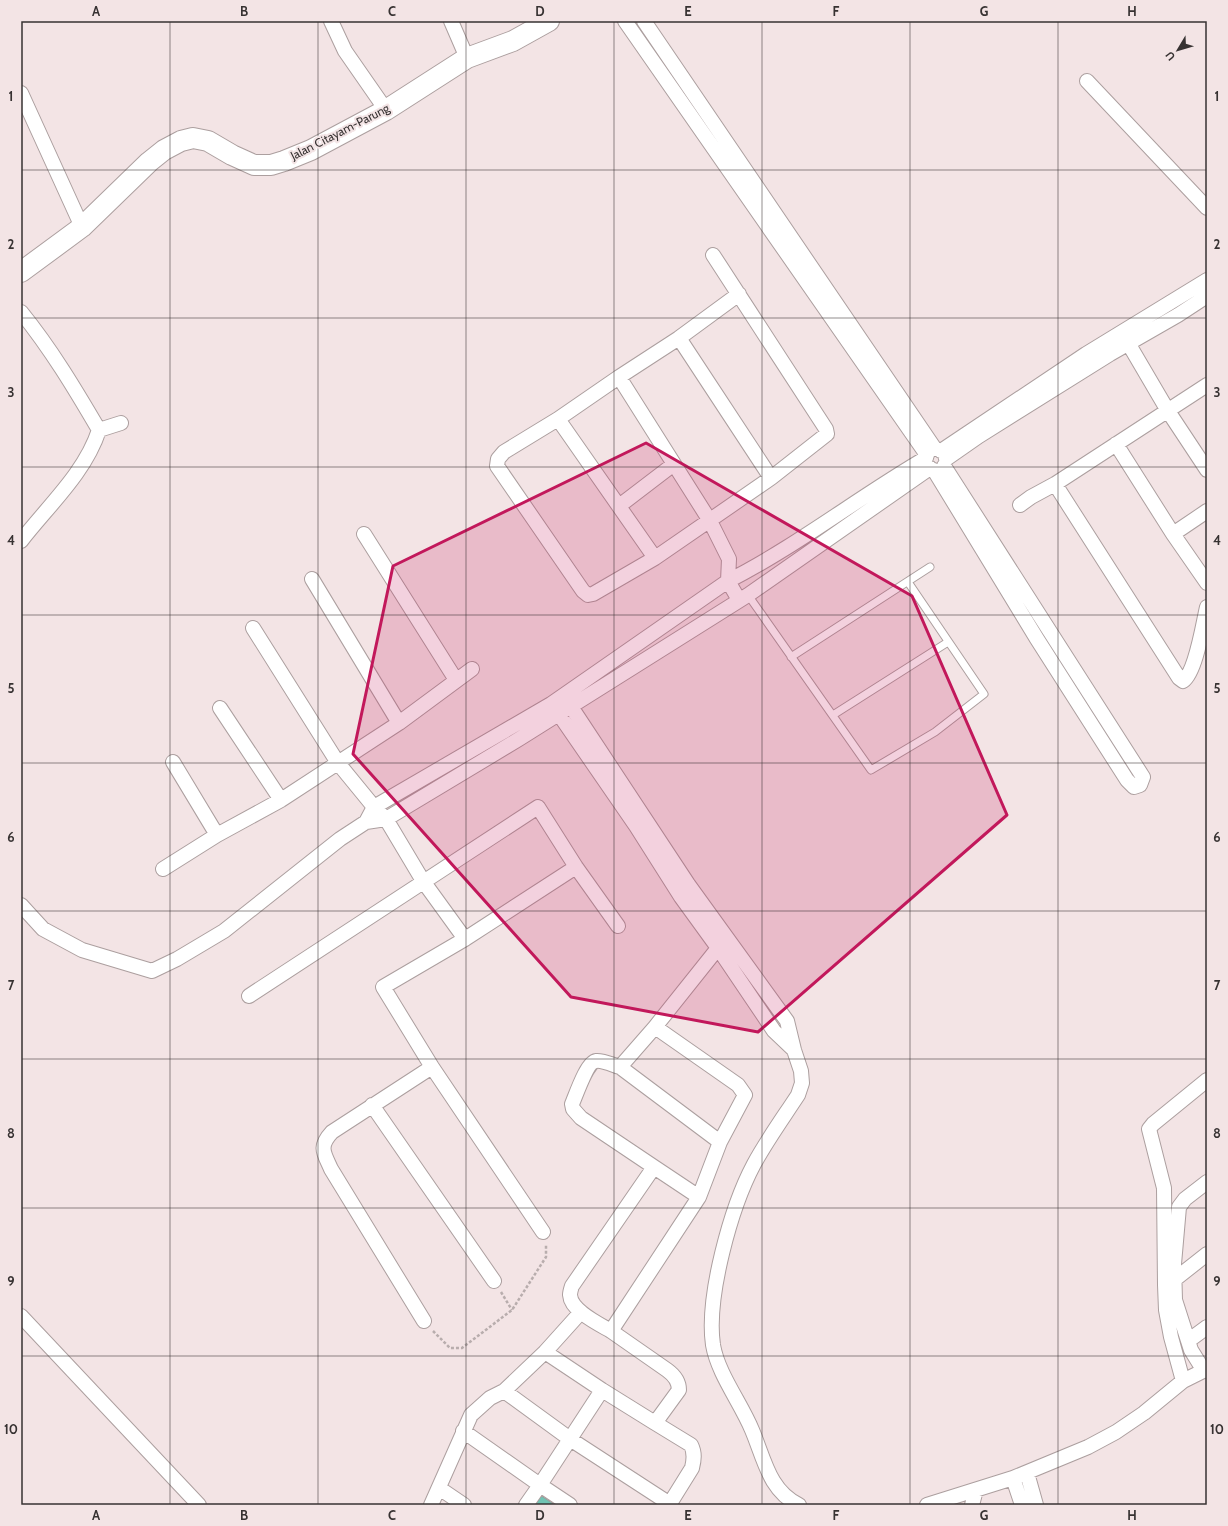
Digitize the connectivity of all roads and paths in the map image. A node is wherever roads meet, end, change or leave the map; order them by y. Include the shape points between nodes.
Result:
1 (331, 21) edge
2 (451, 21) edge
3 (549, 21) edge
4 (625, 21) edge
5 (644, 21) edge
6 (467, 58) junction
7 (1088, 81) dead end
8 (21, 93) edge
9 (386, 110) junction
10 (1207, 208) edge
11 (82, 227) junction
12 (713, 255) dead end
13 (21, 272) edge
14 (1207, 280) edge
15 (739, 294) junction
16 (1207, 296) edge
17 (21, 312) edge
18 (679, 338) junction
19 (1125, 338) junction
20 (619, 377) junction
21 (1207, 385) edge
22 (1168, 411) junction
23 (558, 419) junction
24 (121, 423) dead end
25 (99, 430) junction
26 (1116, 444) junction
27 (935, 459) junction
28 (674, 464) junction
29 (1207, 470) edge
30 (771, 478) junction
31 (1055, 484) junction
32 (1020, 505) dead end
33 (618, 506) junction
34 (1207, 511) edge
35 (710, 521) junction
36 (364, 534) dead end
37 (1173, 534) junction
38 (21, 541) edge
39 (655, 558) junction
40 (729, 560) junction
41 (756, 567) junction
42 (930, 567) dead end
43 (312, 579) dead end
44 (766, 581) junction
45 (728, 582) junction
46 (908, 582) junction
47 (1207, 583) edge
48 (744, 598) junction
49 (1207, 608) edge
50 (253, 628) dead end
51 (948, 642) junction
52 (791, 657) junction
53 (472, 668) dead end
54 (456, 680) junction
55 (561, 705) junction
56 (220, 708) dead end
57 (833, 715) junction
58 (399, 723) junction
59 (173, 762) dead end
60 (338, 763) junction
61 (281, 800) junction
62 (374, 807) junction
63 (386, 819) junction
64 (366, 822) junction
65 (217, 835) junction
66 (576, 867) junction
67 (164, 869) dead end
68 (423, 881) junction
69 (21, 905) edge
70 (618, 926) dead end
71 (465, 939) junction
72 (718, 948) junction
73 (249, 996) dead end
74 (655, 1027) junction
75 (794, 1050) junction
76 (620, 1066) junction
77 (432, 1067) junction
78 (1207, 1080) edge
79 (372, 1105) junction
80 (720, 1142) junction
81 (654, 1167) junction
82 (1207, 1182) edge
83 (699, 1197) junction
84 (544, 1232) dead end
85 (1207, 1254) edge
86 (546, 1257) dead end
87 (1174, 1280) junction
88 (494, 1282) joint
89 (512, 1310) junction
90 (581, 1312) junction
91 (21, 1316) edge
92 (424, 1322) joint
93 (1207, 1327) edge
94 (611, 1331) junction
95 (1188, 1341) junction
96 (545, 1352) junction
97 (1206, 1370) edge
98 (1183, 1381) junction
99 (602, 1390) junction
100 (504, 1391) junction
101 (655, 1423) junction
102 (464, 1431) junction
103 (570, 1439) junction
104 (1027, 1472) junction
105 (1013, 1478) junction
106 (540, 1485) junction
107 (439, 1488) junction
108 (976, 1490) junction
109 (199, 1505) edge
110 (431, 1505) edge
111 (464, 1505) edge
112 (526, 1505) edge
113 (570, 1505) edge
114 (670, 1505) edge
115 (799, 1505) edge
116 (927, 1505) edge
117 (972, 1505) edge
118 (1022, 1505) edge
119 (1036, 1505) edge

1 - 9 street via 345,51
2 - 6 street
3 - 6 main road, Jalan Citayam-Parung via 513,41
4 - 27 street
5 - 27 street
6 - 9 main road, Jalan Citayam-Parung
7 - 10 street
8 - 11 street
9 - 11 main road, Jalan Citayam-Parung via 311,150 271,165 254,165 208,141 193,138 181,141 149,162
11 - 13 main road, Jalan Citayam-Parung
12 - 15 street
14 - 19 street
15 - 18 street
15 - 30 street via 827,432
16 - 19 street via 1178,315
17 - 25 street via 56,360
18 - 20 street
18 - 30 street
19 - 22 street
19 - 27 street via 1079,358
20 - 23 street
20 - 28 street
21 - 22 street
22 - 26 street
22 - 29 street
23 - 33 street
23 - 39 street via 504,452 498,459 497,466 583,591 588,595 593,594
24 - 25 street
25 - 38 street via 94,447 66,487
26 - 31 street
26 - 37 street
27 - 27 street via 1037,639 1127,780 1134,787 1140,786 1143,777
27 - 41 street via 898,474
27 - 44 street
28 - 33 street
28 - 35 street
30 - 35 street
31 - 32 street
31 - 49 street via 1183,681 1193,667
33 - 39 street
34 - 37 street
35 - 39 street
35 - 40 street
36 - 54 street
37 - 47 street
40 - 41 street
40 - 45 street
41 - 44 street
41 - 45 street
42 - 46 lane
43 - 58 street
44 - 48 street
45 - 48 street
45 - 55 street
46 - 51 lane
46 - 52 lane
48 - 52 lane
48 - 55 street via 578,700
50 - 60 street
51 - 57 lane
51 - 57 lane via 984,694 935,732 871,770
52 - 57 lane
53 - 54 street
54 - 58 street
55 - 62 street
55 - 63 street
55 - 72 street via 681,897
55 - 75 street via 787,1021
56 - 61 street
58 - 60 street
59 - 65 street
60 - 61 street
60 - 62 street
61 - 65 street
62 - 63 street
62 - 64 street
63 - 64 street
63 - 68 street
64 - 69 street via 340,839 224,931 152,971 82,950 43,929
65 - 67 street
66 - 68 street via 538,807
66 - 70 street
66 - 71 street
68 - 71 street
68 - 73 street
71 - 77 street via 383,987
72 - 74 street
72 - 75 street via 774,1031
74 - 76 street
74 - 80 street via 738,1085 744,1092 745,1095
75 - 115 street via 801,1071 802,1083 798,1096 754,1163 738,1201 720,1265 712,1315 713,1346 722,1372 752,1430 766,1469 782,1494
76 - 80 street
76 - 81 street via 597,1060 592,1062 572,1104 573,1109 580,1118
77 - 79 street
77 - 84 street
78 - 98 street via 1149,1129 1164,1188 1166,1310
79 - 88 street
79 - 92 street via 325,1139 324,1154 358,1216
80 - 83 street
81 - 83 street
81 - 90 street via 572,1286 570,1296 573,1304
82 - 87 street via 1179,1207
83 - 94 street
85 - 87 street
86 - 89 path
87 - 95 street via 1175,1300
88 - 89 path
89 - 92 path via 462,1348 450,1348
90 - 94 street
90 - 96 street
91 - 109 street
93 - 95 street
94 - 101 street via 667,1370 677,1380 679,1390
95 - 97 street via 1191,1350
96 - 99 street
96 - 100 street
97 - 98 street
98 - 104 street via 1144,1414 1116,1432 1088,1447
99 - 101 street
99 - 103 street
100 - 102 street via 490,1398 475,1411
100 - 103 street
101 - 114 street via 691,1445 694,1450 692,1468
102 - 106 street
102 - 107 street
103 - 106 street
103 - 114 street
104 - 105 street
104 - 119 street
105 - 108 street
105 - 118 street
106 - 112 street
106 - 113 street
107 - 110 street
107 - 111 street
108 - 116 street
108 - 117 street

